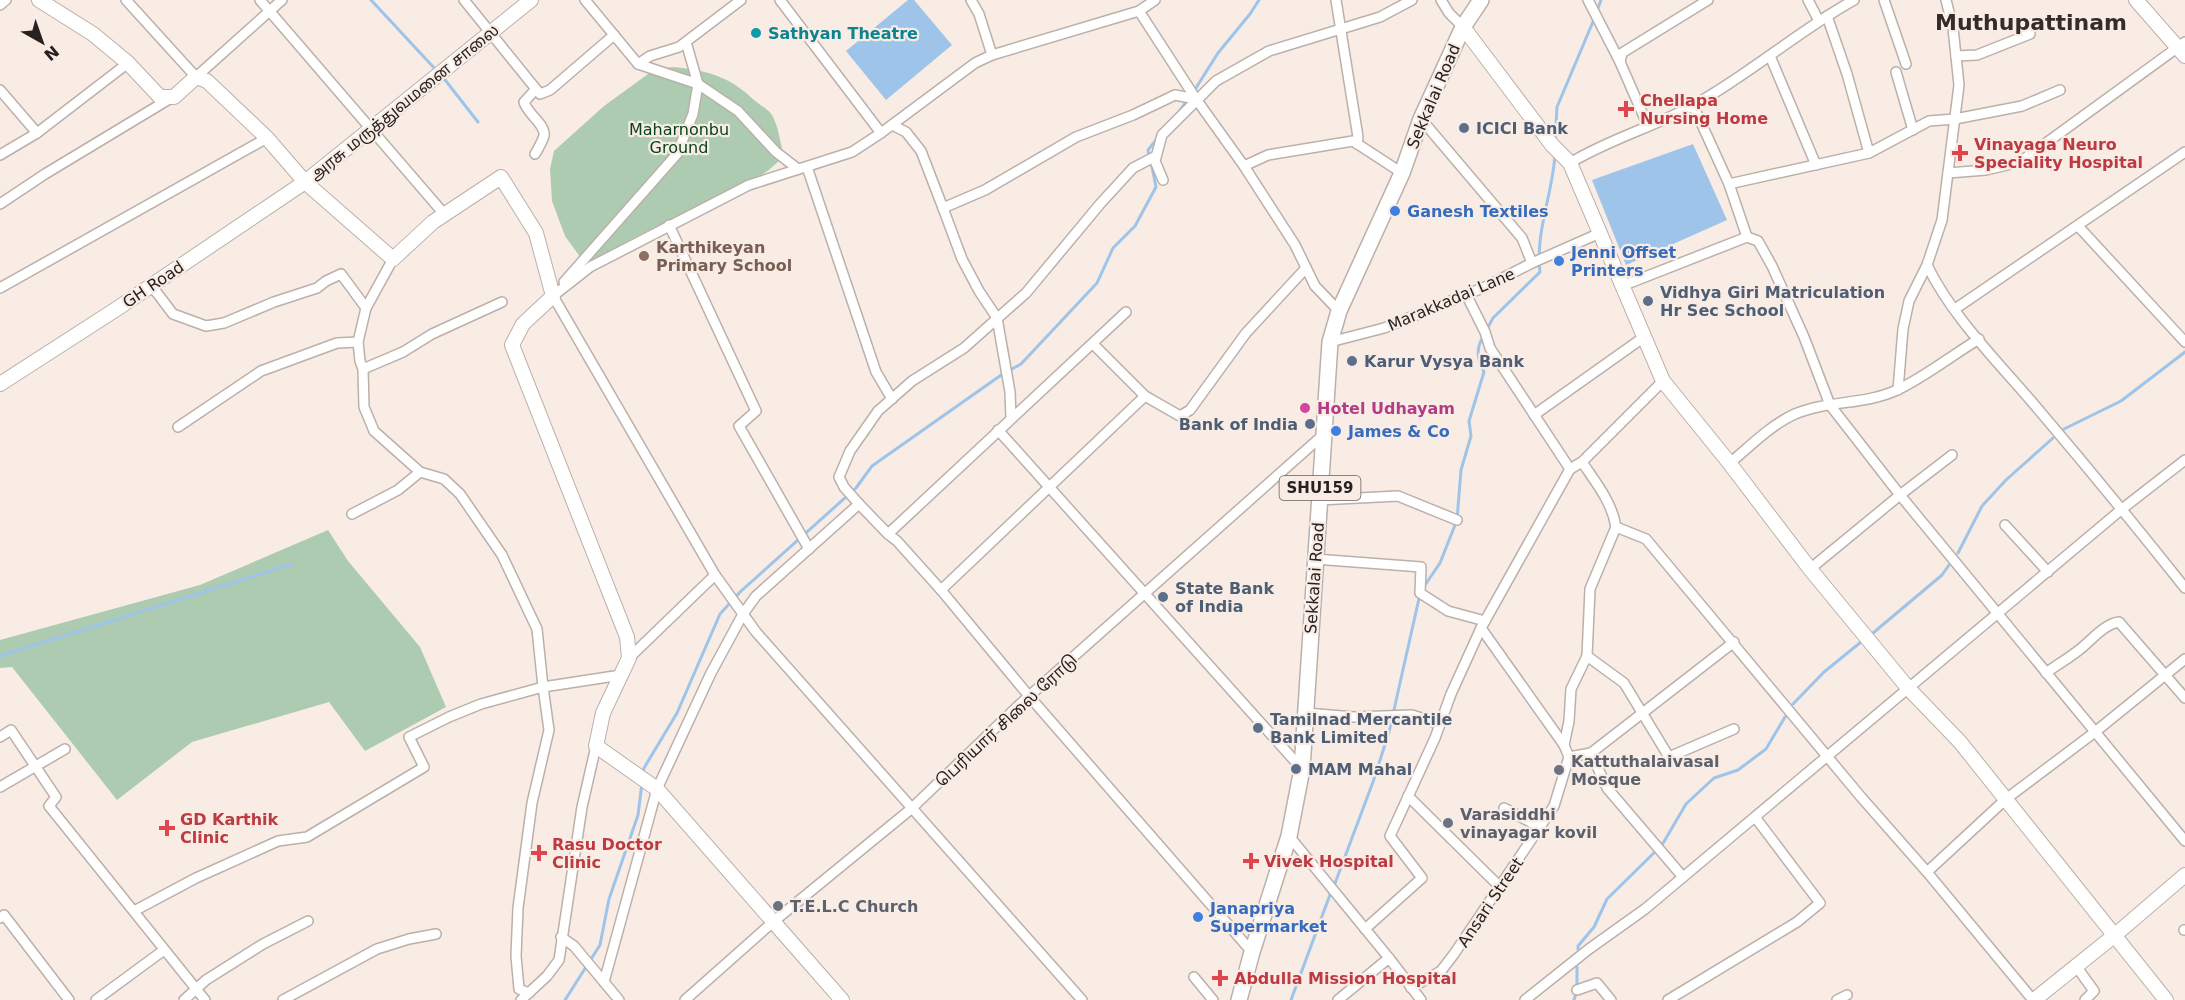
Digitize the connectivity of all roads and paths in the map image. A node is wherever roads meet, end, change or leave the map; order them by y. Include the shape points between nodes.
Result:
1 (6, 0) edge
2 (39, 0) edge
3 (126, 0) edge
4 (260, 0) edge
5 (282, 0) edge
6 (464, 0) edge
7 (531, 0) edge
8 (585, 0) edge
9 (741, 0) edge
10 (780, 0) edge
11 (971, 0) edge
12 (1155, 0) edge
13 (1336, 0) edge
14 (1412, 0) edge
15 (1441, 0) edge
16 (1481, 0) edge
17 (1588, 0) edge
18 (1708, 0) edge
19 (1808, 0) edge
20 (1854, 0) edge
21 (1884, 0) edge
22 (1946, 0) edge
23 (2136, 0) edge
24 (0, 5) edge
25 (269, 10) junction
26 (1139, 11) junction
27 (1823, 18) junction
28 (1463, 27) junction
29 (1341, 29) junction
30 (490, 33) junction
31 (2030, 34) dead end
32 (614, 35) junction
33 (686, 42) junction
34 (2182, 48) edge
35 (992, 56) junction
36 (1770, 56) junction
37 (1956, 56) junction
38 (1620, 62) junction
39 (129, 63) junction
40 (638, 64) junction
41 (1906, 64) dead end
42 (1896, 72) dead end
43 (196, 77) junction
44 (698, 84) junction
45 (536, 89) junction
46 (0, 90) edge
47 (2060, 90) dead end
48 (174, 97) junction
49 (1196, 99) junction
50 (1693, 105) junction
51 (1421, 119) junction
52 (1954, 119) junction
53 (892, 125) junction
54 (1648, 126) junction
55 (371, 129) junction
56 (1913, 130) junction
57 (37, 133) junction
58 (881, 133) junction
59 (267, 138) junction
60 (1357, 144) junction
61 (2185, 152) edge
62 (1869, 153) junction
63 (535, 154) dead end
64 (0, 155) edge
65 (1156, 156) junction
66 (1570, 164) junction
67 (1816, 165) junction
68 (1244, 166) junction
69 (802, 168) junction
70 (1402, 173) junction
71 (1948, 173) junction
72 (1163, 180) dead end
73 (305, 182) junction
74 (1729, 184) junction
75 (0, 204) edge
76 (943, 208) junction
77 (445, 215) junction
78 (669, 225) junction
79 (2078, 226) junction
80 (1600, 233) junction
81 (1747, 237) junction
82 (393, 259) junction
83 (1532, 263) junction
84 (1927, 265) junction
85 (1306, 268) junction
86 (151, 285) junction
87 (1622, 286) junction
88 (0, 288) edge
89 (1466, 294) junction
90 (553, 296) junction
91 (502, 302) dead end
92 (366, 308) junction
93 (1955, 309) junction
94 (1339, 311) junction
95 (1126, 312) dead end
96 (997, 318) junction
97 (1644, 337) junction
98 (1979, 339) junction
99 (358, 342) junction
100 (1330, 342) junction
101 (2185, 342) edge
102 (1094, 344) junction
103 (363, 369) junction
104 (1663, 381) junction
105 (0, 384) edge
106 (1898, 390) junction
107 (1145, 396) junction
108 (892, 399) junction
109 (1830, 405) junction
110 (1534, 415) junction
111 (1011, 418) junction
112 (178, 427) dead end
113 (998, 430) junction
114 (1323, 435) junction
115 (1952, 455) dead end
116 (1582, 462) junction
117 (1730, 463) junction
118 (2184, 464) edge
119 (1570, 469) junction
120 (420, 472) junction
121 (1048, 487) junction
122 (1900, 495) junction
123 (1319, 500) junction
124 (858, 503) junction
125 (2122, 509) junction
126 (352, 514) dead end
127 (1457, 520) dead end
128 (2005, 525) dead end
129 (1616, 527) junction
130 (888, 534) junction
131 (809, 549) junction
132 (1315, 559) junction
133 (1810, 568) junction
134 (2048, 572) junction
135 (715, 574) junction
136 (2185, 588) edge
137 (940, 590) junction
138 (1146, 593) junction
139 (743, 614) junction
140 (1999, 614) junction
141 (1483, 624) junction
142 (1733, 643) junction
143 (1587, 656) junction
144 (628, 658) junction
145 (2185, 658) edge
146 (2046, 673) junction
147 (2166, 674) junction
148 (621, 675) junction
149 (543, 687) junction
150 (1908, 688) junction
151 (1029, 696) junction
152 (2185, 698) edge
153 (1306, 713) junction
154 (1641, 714) junction
155 (1440, 724) junction
156 (1734, 729) dead end
157 (2095, 732) junction
158 (0, 737) edge
159 (1564, 745) junction
160 (596, 746) junction
161 (65, 749) dead end
162 (1591, 753) junction
163 (1828, 756) junction
164 (1569, 757) junction
165 (36, 766) junction
166 (1302, 769) junction
167 (0, 787) edge
168 (657, 789) junction
169 (1408, 796) junction
170 (2006, 799) junction
171 (1504, 808) dead end
172 (911, 809) junction
173 (1755, 817) junction
174 (1540, 827) junction
175 (1289, 836) junction
176 (2185, 841) edge
177 (1927, 872) junction
178 (2185, 875) edge
179 (1683, 878) junction
180 (1500, 888) junction
181 (134, 911) junction
182 (0, 918) edge
183 (308, 921) dead end
184 (773, 922) junction
185 (1365, 929) junction
186 (436, 934) dead end
187 (2115, 935) junction
188 (561, 938) junction
189 (164, 950) junction
190 (1252, 952) junction
191 (1389, 958) junction
192 (2076, 966) junction
193 (1194, 977) dead end
194 (604, 982) junction
195 (1411, 988) junction
196 (197, 990) junction
197 (1577, 990) dead end
198 (529, 993) junction
199 (1847, 995) dead end
200 (1673, 998) edge
201 (69, 1000) edge
202 (96, 1000) edge
203 (184, 1000) edge
204 (205, 1000) edge
205 (283, 1000) edge
206 (521, 1000) edge
207 (619, 1000) edge
208 (685, 1000) edge
209 (842, 1000) edge
210 (1082, 1000) edge
211 (1213, 1000) edge
212 (1239, 1000) edge
213 (1338, 1000) edge
214 (1421, 1000) edge
215 (1525, 1000) edge
216 (1611, 1000) edge
217 (1837, 1000) edge
218 (2033, 1000) edge
219 (2085, 1000) edge
220 (2166, 1000) edge

1 - 24 street
2 - 39 street via 93,34
3 - 43 street
4 - 25 street
5 - 25 street
6 - 30 street
7 - 30 street, அரசு மருத்துவமனை சாலை
8 - 32 street
9 - 33 street
10 - 58 street
11 - 35 street
12 - 26 street
13 - 29 street
14 - 29 street via 1380,17
15 - 28 street
16 - 28 main road, Sekkalai Road / SHU159
17 - 38 street
18 - 38 street via 1622,53
19 - 27 street
20 - 27 street
21 - 41 street
22 - 37 street
23 - 34 street
25 - 43 street
25 - 55 street
26 - 35 street
26 - 49 street
27 - 36 street
27 - 62 street via 1847,74
28 - 51 main road, Sekkalai Road / SHU159
28 - 66 street
29 - 49 street via 1269,51 1216,81
29 - 60 street
30 - 45 street
30 - 55 street, அரசு மருத்துவமனை சாலை
31 - 37 street via 1977,55
32 - 40 street
32 - 45 street via 550,90 540,94
33 - 40 street
33 - 44 street
34 - 71 street via 2020,162
35 - 53 street via 975,63
36 - 50 street
36 - 67 street
37 - 52 street via 1959,85
38 - 54 street
39 - 48 street via 160,97
39 - 57 street
40 - 44 street
42 - 56 street
43 - 48 street
43 - 59 street via 207,81
44 - 69 street via 738,111 776,152
44 - 90 street via 693,114 677,154
45 - 63 street via 524,102 543,130
46 - 57 street
47 - 52 street via 2022,106
48 - 75 street
49 - 65 street via 1162,135
49 - 68 street
49 - 76 street via 1175,94 1076,136 985,190
50 - 54 street
50 - 74 street
51 - 70 main road, Sekkalai Road / SHU159
51 - 83 street, Marakkadai Lane via 1522,238
52 - 56 street via 1929,121
52 - 71 street
53 - 58 street
53 - 76 street via 906,132 921,151
54 - 66 street
55 - 73 street, அரசு மருத்துவமனை சாலை
55 - 77 street
56 - 62 street
57 - 64 street
58 - 69 street via 852,152
59 - 73 street
59 - 88 street
60 - 68 street via 1353,141 1268,155
60 - 70 street
61 - 79 street
62 - 67 street
65 - 72 street
65 - 96 street via 1133,168 1026,294
66 - 80 street
67 - 74 street
68 - 85 street
69 - 78 street via 749,185
69 - 108 street via 876,372
70 - 94 main road, Sekkalai Road / SHU159
71 - 84 street via 1942,220
73 - 82 street
73 - 86 street, GH Road
74 - 81 street
76 - 96 street via 962,259
77 - 82 street
77 - 90 street via 501,177 536,233
78 - 90 street via 590,267
78 - 131 street via 756,411 739,426
79 - 93 street
79 - 101 street
80 - 83 street
80 - 87 street
81 - 87 street
81 - 109 street via 1758,241 1772,266
82 - 92 street
83 - 89 street, Marakkadai Lane
84 - 93 street
84 - 106 street via 1909,301
85 - 94 street via 1315,286
85 - 107 street via 1246,333 1190,410 1180,416
86 - 92 street via 173,314 206,326 318,288 341,274
86 - 105 street, GH Road
87 - 97 street
89 - 100 street, Marakkadai Lane via 1384,328
89 - 110 street via 1490,348
90 - 135 street
90 - 144 street via 523,324 512,345 627,636
91 - 103 street
92 - 99 street
93 - 98 street
94 - 100 main road, Sekkalai Road / SHU159
95 - 102 street
96 - 108 street via 964,348 912,381
96 - 111 street
97 - 104 street
97 - 110 street
98 - 106 street
98 - 125 street
99 - 103 street
99 - 112 street via 337,343 261,371
100 - 114 main road, Sekkalai Road / SHU159
102 - 107 street
102 - 111 street
103 - 120 street via 364,407 374,431
104 - 116 street
104 - 117 street
106 - 109 street via 1868,400
107 - 121 street
108 - 124 street via 878,411 850,451 839,477
109 - 117 street via 1795,414
109 - 122 street
110 - 119 street
111 - 113 street
113 - 121 street
113 - 130 street
114 - 123 main road, Sekkalai Road / SHU159
114 - 138 street, பெரியார் சிலை ரோடு
115 - 122 street
116 - 119 street
116 - 129 street via 1614,514
117 - 133 street
118 - 125 street
119 - 141 street
120 - 126 street via 398,490
120 - 149 street via 444,479 460,494 502,555 537,629
121 - 137 street
121 - 138 street
122 - 133 street
122 - 140 street
123 - 127 street via 1398,496
123 - 132 main road, Sekkalai Road / SHU159
124 - 130 street
124 - 131 street
125 - 134 street
125 - 136 street
128 - 134 street
129 - 142 street via 1646,539
129 - 143 street via 1590,589
130 - 137 street
131 - 139 street via 756,596
132 - 141 street via 1421,567 1420,593 1448,611
132 - 153 main road, Sekkalai Road / SHU159
133 - 150 street
134 - 140 street
135 - 139 street
135 - 144 street
137 - 151 street
138 - 151 street, பெரியார் சிலை ரோடு
138 - 166 street
139 - 168 street
139 - 172 street
140 - 146 street
140 - 150 street
141 - 155 street
141 - 159 street
142 - 154 street
142 - 163 street
143 - 154 street via 1624,683
143 - 159 street via 1571,689
144 - 148 street
145 - 147 street
146 - 147 street via 2116,621 2128,629
146 - 157 street
147 - 152 street
147 - 157 street
148 - 149 street
148 - 160 street via 603,713
149 - 181 street via 481,704 408,737 424,767 307,837 278,841
149 - 198 street via 549,730 532,803 516,956 519,989
150 - 163 street
150 - 170 street via 1960,742
151 - 172 street, பெரியார் சிலை ரோடு
151 - 190 street
153 - 155 street via 1412,716
153 - 166 main road, Sekkalai Road / SHU159
154 - 156 street via 1669,757
154 - 162 street
155 - 169 street
157 - 170 street
157 - 176 street
158 - 165 street via 11,730
159 - 164 street
160 - 168 street
160 - 188 street
161 - 165 street
162 - 164 street
162 - 179 street via 1607,788
163 - 173 street
163 - 177 street
164 - 174 street, Ansari Street via 1554,806
165 - 167 street
165 - 181 street via 56,797 49,806
166 - 175 main road, Sekkalai Road / SHU159
168 - 184 street
168 - 194 street
169 - 180 street
169 - 185 street via 1390,836 1422,878
170 - 177 street
170 - 187 street
171 - 174 street
172 - 184 street, பெரியார் சிலை ரோடு
172 - 210 street
173 - 179 street
173 - 200 street via 1820,903 1797,922
174 - 180 street, Ansari Street
175 - 185 street
175 - 190 main road, Sekkalai Road / SHU159
177 - 218 street
178 - 187 street
179 - 215 street
180 - 195 street, Ansari Street via 1441,971
181 - 189 street
182 - 201 street via 4,915
183 - 196 street via 263,944 206,980
184 - 208 street, பெரியார் சிலை ரோடு
184 - 209 street
185 - 191 street
186 - 205 street via 378,949
187 - 192 street
187 - 220 street
188 - 194 street via 574,946
188 - 198 street via 559,960
189 - 196 street
189 - 202 street
190 - 212 main road, Sekkalai Road / SHU159
191 - 195 street
191 - 213 street
192 - 218 street
192 - 219 street via 2094,991
193 - 211 street
194 - 207 street
195 - 214 street
196 - 203 street
196 - 204 street
197 - 216 street via 1597,983
198 - 206 street
199 - 217 street

